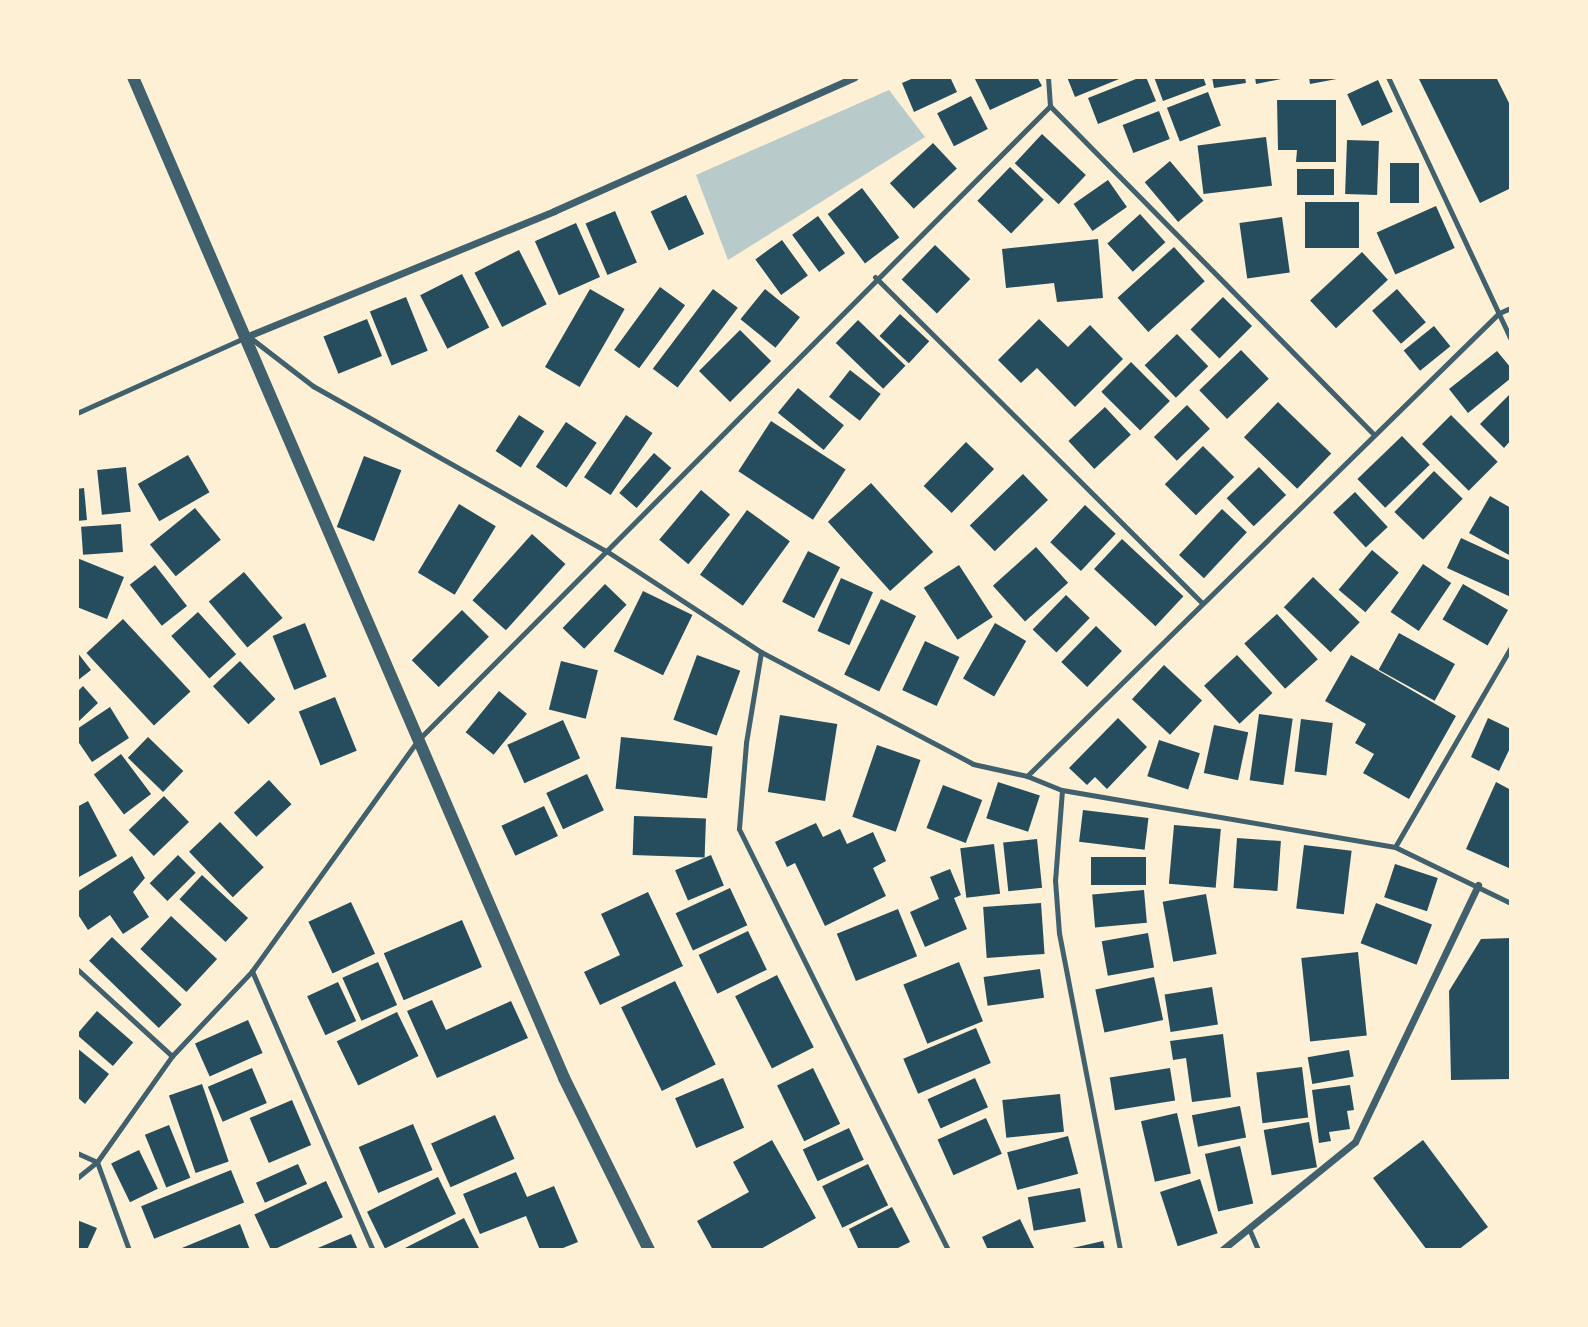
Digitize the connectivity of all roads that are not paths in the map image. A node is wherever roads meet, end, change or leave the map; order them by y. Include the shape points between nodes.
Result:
1 (133, 77) edge
2 (855, 77) edge
3 (1048, 77) edge
4 (1388, 77) edge
5 (1050, 106) junction
6 (876, 277) junction
7 (1511, 308) edge
8 (1499, 313) junction
9 (247, 336) junction
10 (1511, 339) edge
11 (77, 413) edge
12 (1374, 434) junction
13 (608, 552) junction
14 (1201, 602) junction
15 (1511, 647) edge
16 (761, 652) junction
17 (417, 741) junction
18 (1027, 776) junction
19 (1062, 790) junction
20 (1395, 847) junction
21 (1478, 884) junction
22 (1511, 903) edge
23 (77, 969) edge
24 (252, 971) junction
25 (172, 1056) junction
26 (77, 1153) edge
27 (97, 1161) junction
28 (77, 1178) edge
29 (1250, 1231) junction
30 (130, 1250) edge
31 (373, 1250) edge
32 (649, 1250) edge
33 (947, 1250) edge
34 (1120, 1250) edge
35 (1222, 1250) edge
36 (1258, 1250) edge

1 - 9 street
2 - 9 street via 554,211
3 - 5 lane
4 - 8 lane
5 - 6 lane
5 - 12 lane
6 - 13 lane
6 - 14 lane
7 - 8 lane
8 - 10 lane
8 - 12 lane
9 - 11 lane
9 - 13 lane via 313,386
9 - 17 street
12 - 14 lane
13 - 16 lane
13 - 17 lane
14 - 18 lane
15 - 20 lane
16 - 18 lane via 973,764
16 - 33 lane via 746,743 739,829
17 - 24 lane
17 - 32 street via 564,1078
18 - 19 lane
19 - 20 lane
19 - 34 lane via 1055,880 1059,933
20 - 21 lane
21 - 22 lane
21 - 29 street via 1355,1142
23 - 25 lane
24 - 25 lane
24 - 31 lane
25 - 27 lane
26 - 27 lane
27 - 28 lane
27 - 30 lane
29 - 35 street
29 - 36 lane

